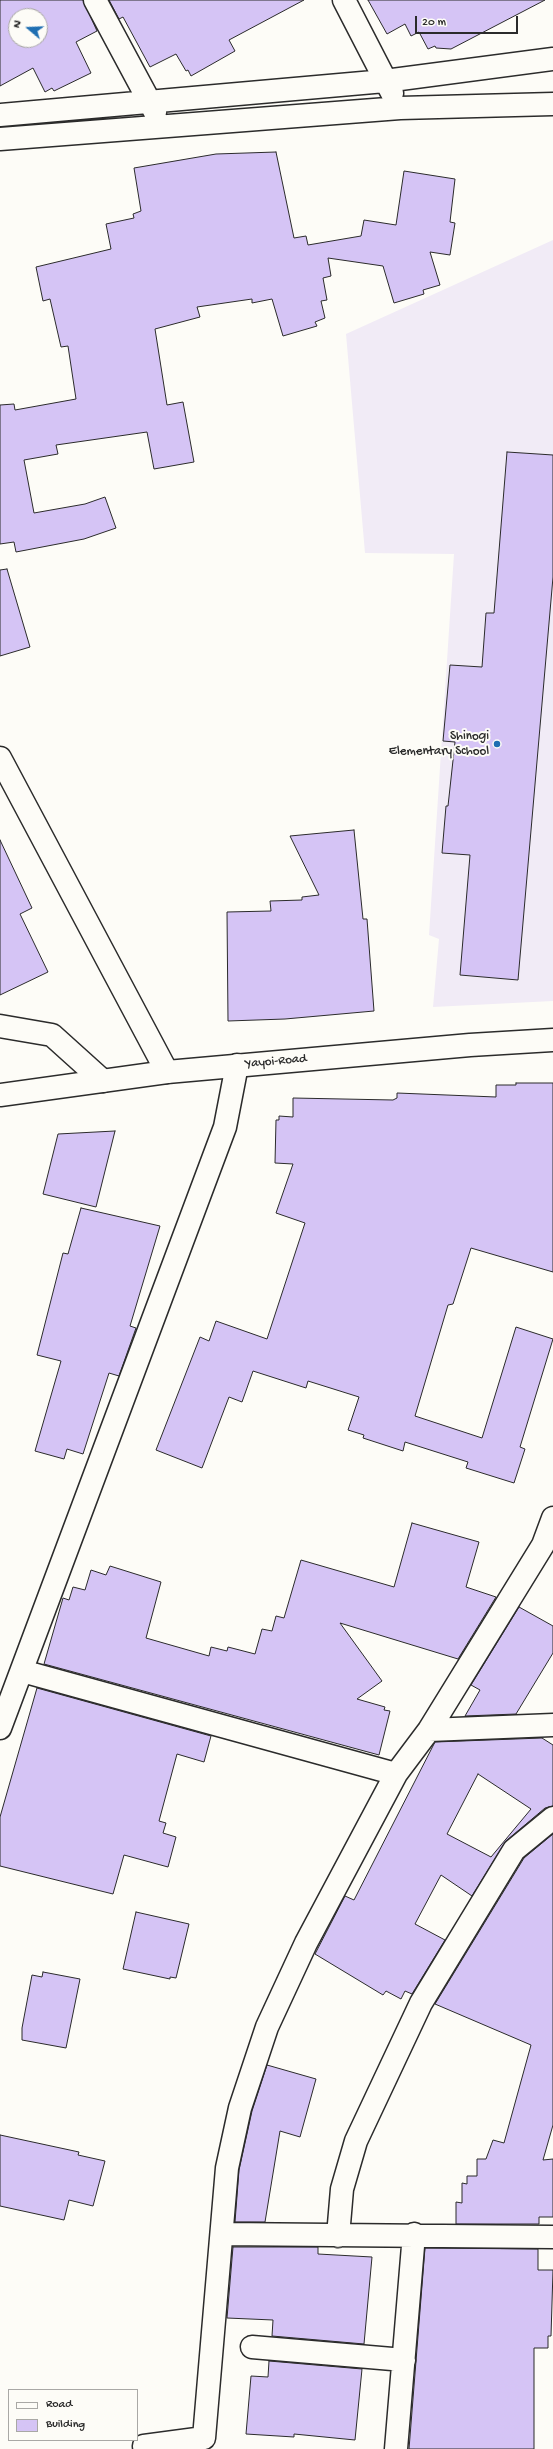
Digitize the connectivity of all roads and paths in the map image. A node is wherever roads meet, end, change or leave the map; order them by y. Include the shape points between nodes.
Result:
1 (95, 0) edge
2 (344, 0) edge
3 (553, 59) edge
4 (385, 81) junction
5 (149, 102) junction
6 (553, 104) edge
7 (400, 108) junction
8 (0, 115) edge
9 (162, 126) junction
10 (0, 139) edge
11 (0, 758) edge
12 (0, 1026) edge
13 (553, 1040) edge
14 (237, 1065) junction
15 (167, 1072) junction
16 (103, 1081) junction
17 (0, 1095) edge
18 (553, 1518) edge
19 (22, 1671) junction
20 (553, 1725) edge
21 (0, 1728) edge
22 (429, 1730) junction
23 (396, 1774) junction
24 (553, 1818) edge
25 (222, 2234) junction
26 (414, 2234) junction
27 (338, 2236) junction
28 (553, 2237) edge
29 (252, 2347) dead end
30 (404, 2360) junction
31 (144, 2446) dead end
32 (396, 2449) edge

1 - 5 street
2 - 4 street
3 - 4 street
4 - 5 street
4 - 7 street
5 - 8 street
5 - 9 street
6 - 7 street
7 - 9 street
9 - 10 street
11 - 15 street
12 - 16 street via 52,1035
13 - 14 street, Yayoi-Road
14 - 15 street, Yayoi-Road
14 - 19 street via 225,1127
15 - 16 street, Yayoi-Road
16 - 17 street, Yayoi-Road
18 - 22 street via 543,1544
19 - 21 street
19 - 23 street
20 - 22 street
22 - 23 street
23 - 25 street via 306,1943 267,2027 240,2108 228,2168
24 - 27 street via 514,1850 421,2003 356,2141 342,2189
25 - 27 street
25 - 31 street via 204,2438
26 - 27 street via 394,2237
26 - 28 street
26 - 30 street
29 - 30 street
30 - 32 street

